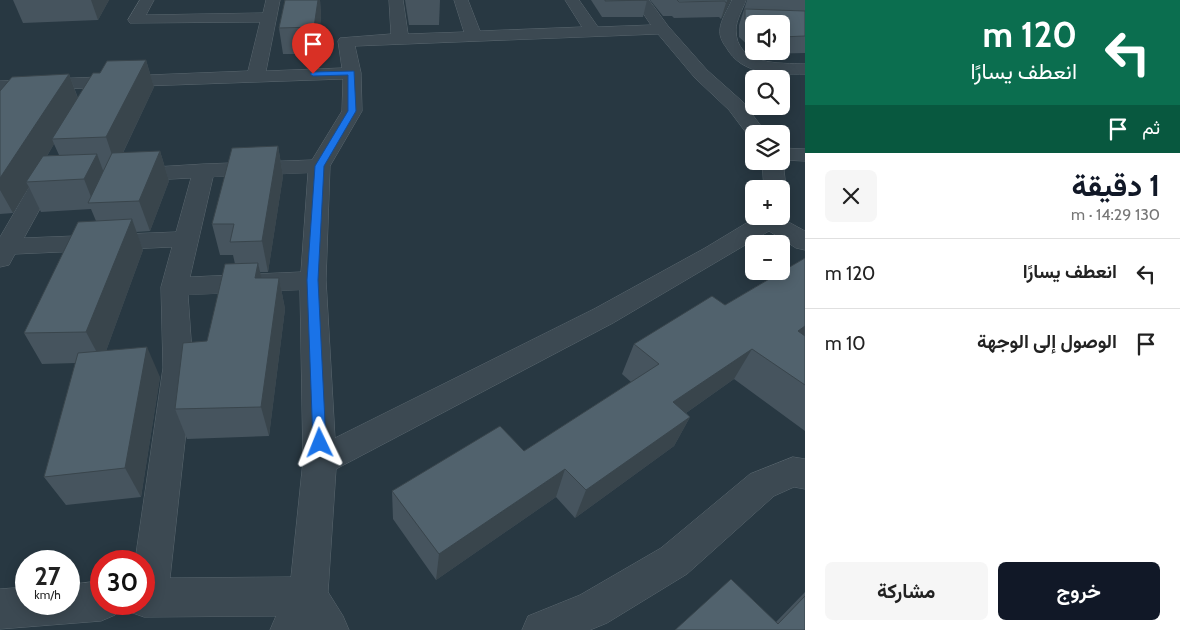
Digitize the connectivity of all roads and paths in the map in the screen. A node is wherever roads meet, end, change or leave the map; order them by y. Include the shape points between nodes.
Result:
1 (147, 0) edge
2 (273, 0) edge
3 (396, 0) edge
4 (461, 0) edge
5 (572, 0) edge
6 (641, 0) edge
7 (739, 0) edge
8 (270, 17) junction
9 (732, 18) junction
10 (745, 19) edge
11 (662, 29) junction
12 (593, 31) junction
13 (474, 37) junction
14 (400, 39) junction
15 (805, 69) edge
16 (352, 73) junction
17 (256, 76) junction
18 (102, 82) junction
19 (0, 86) edge
20 (88, 106) edge
21 (750, 125) edge
22 (65, 146) edge
23 (790, 154) edge
24 (805, 155) edge
25 (319, 166) junction
26 (204, 170) junction
27 (105, 175) edge
28 (761, 225) edge
29 (779, 225) edge
30 (186, 239) junction
31 (805, 242) edge
32 (2, 251) edge
33 (313, 280) junction
34 (174, 286) junction
35 (320, 461) junction
36 (805, 474) edge
37 (153, 550) edge
38 (308, 596) junction
39 (155, 598) edge
40 (15, 608) edge
41 (0, 609) edge
42 (290, 630) edge
43 (328, 630) edge
44 (542, 630) edge

1 - 8 street via 136,20
2 - 8 street
3 - 14 street
4 - 13 street
5 - 12 street
6 - 11 street
7 - 9 street
8 - 17 street
9 - 10 street
9 - 15 street via 728,35 743,59 759,66
11 - 12 street
11 - 21 street
12 - 13 street
13 - 14 street
14 - 16 street via 346,41
16 - 17 street
16 - 25 street via 352,111
17 - 18 street
18 - 19 street
18 - 20 street
22 - 32 street via 56,178
23 - 24 street
25 - 26 street
25 - 33 street
26 - 27 street
26 - 30 street
28 - 35 street via 718,252 504,370
29 - 31 street
30 - 32 street
30 - 34 street
33 - 34 street
33 - 35 street
34 - 37 street via 178,368
35 - 38 street
36 - 44 street via 793,472 762,485 674,561 594,609
38 - 39 street
38 - 42 street
38 - 43 street
40 - 41 street

